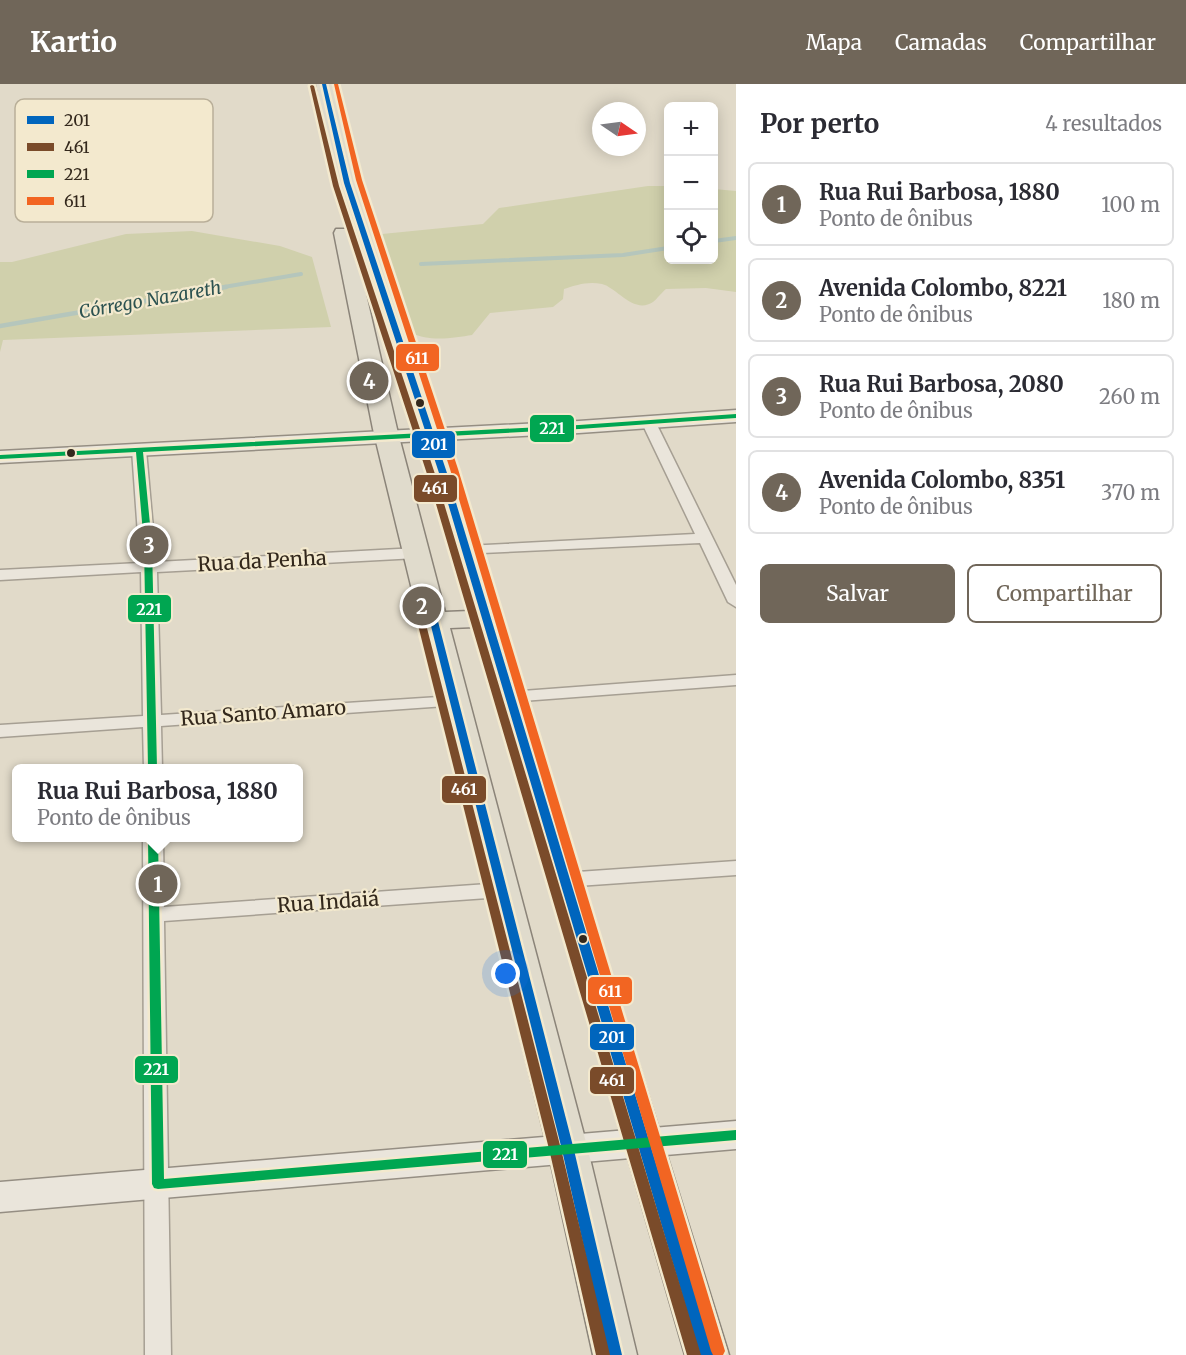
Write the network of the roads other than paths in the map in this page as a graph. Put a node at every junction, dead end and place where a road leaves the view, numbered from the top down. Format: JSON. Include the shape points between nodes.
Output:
{"nodes":[{"id":1,"x":311,"y":84,"type":"edge"},
{"id":2,"x":324,"y":84,"type":"edge"},
{"id":3,"x":736,"y":416,"type":"edge"},
{"id":4,"x":648,"y":422,"type":"junction"},
{"id":5,"x":431,"y":435,"type":"junction"},
{"id":6,"x":387,"y":437,"type":"junction"},
{"id":7,"x":139,"y":450,"type":"junction"},
{"id":8,"x":0,"y":457,"type":"edge"},
{"id":9,"x":706,"y":538,"type":"junction"},
{"id":10,"x":466,"y":550,"type":"junction"},
{"id":11,"x":417,"y":553,"type":"junction"},
{"id":12,"x":148,"y":567,"type":"junction"},
{"id":13,"x":0,"y":575,"type":"edge"},
{"id":14,"x":736,"y":602,"type":"edge"},
{"id":15,"x":486,"y":618,"type":"junction"},
{"id":16,"x":434,"y":621,"type":"junction"},
{"id":17,"x":736,"y":680,"type":"edge"},
{"id":18,"x":509,"y":697,"type":"junction"},
{"id":19,"x":454,"y":701,"type":"junction"},
{"id":20,"x":152,"y":720,"type":"junction"},
{"id":21,"x":0,"y":731,"type":"edge"},
{"id":22,"x":153,"y":764,"type":"edge"},
{"id":23,"x":153,"y":842,"type":"edge"},
{"id":24,"x":736,"y":868,"type":"edge"},
{"id":25,"x":563,"y":880,"type":"junction"},
{"id":26,"x":502,"y":890,"type":"junction"},
{"id":27,"x":154,"y":915,"type":"junction"},
{"id":28,"x":736,"y":1135,"type":"edge"},
{"id":29,"x":642,"y":1144,"type":"junction"},
{"id":30,"x":568,"y":1150,"type":"junction"},
{"id":31,"x":158,"y":1184,"type":"junction"},
{"id":32,"x":0,"y":1197,"type":"edge"},
{"id":33,"x":158,"y":1355,"type":"edge"},
{"id":34,"x":615,"y":1355,"type":"edge"},
{"id":35,"x":707,"y":1355,"type":"edge"}],
"edges":[{"from":1,"to":6,"type":"main road"},
{"from":2,"to":5,"type":"main road","via":[[330,120],[370,258]]},
{"from":3,"to":4,"type":"street"},
{"from":4,"to":5,"type":"street"},
{"from":4,"to":9,"type":"street"},
{"from":5,"to":6,"type":"street"},
{"from":5,"to":10,"type":"main road"},
{"from":6,"to":7,"type":"street"},
{"from":6,"to":11,"type":"main road"},
{"from":7,"to":8,"type":"street"},
{"from":7,"to":12,"type":"street"},
{"from":9,"to":10,"type":"street"},
{"from":9,"to":14,"type":"street"},
{"from":10,"to":15,"type":"main road"},
{"from":11,"to":12,"type":"street","name":"Rua da Penha"},
{"from":11,"to":16,"type":"main road"},
{"from":12,"to":13,"type":"street","name":"Rua da Penha"},
{"from":12,"to":20,"type":"street"},
{"from":15,"to":16,"type":"main road"},
{"from":15,"to":18,"type":"main road"},
{"from":16,"to":19,"type":"main road"},
{"from":17,"to":18,"type":"street"},
{"from":18,"to":25,"type":"main road"},
{"from":19,"to":20,"type":"street","name":"Rua Santo Amaro"},
{"from":19,"to":26,"type":"main road"},
{"from":20,"to":21,"type":"street","name":"Rua Santo Amaro"},
{"from":20,"to":22,"type":"street"},
{"from":23,"to":27,"type":"street"},
{"from":24,"to":25,"type":"street"},
{"from":25,"to":29,"type":"main road"},
{"from":26,"to":27,"type":"street","name":"Rua Indaiá"},
{"from":26,"to":30,"type":"main road"},
{"from":27,"to":31,"type":"street"},
{"from":28,"to":29,"type":"street"},
{"from":29,"to":30,"type":"street"},
{"from":29,"to":35,"type":"main road"},
{"from":30,"to":31,"type":"street"},
{"from":30,"to":34,"type":"main road"},
{"from":31,"to":32,"type":"street"},
{"from":31,"to":33,"type":"street"}]}
